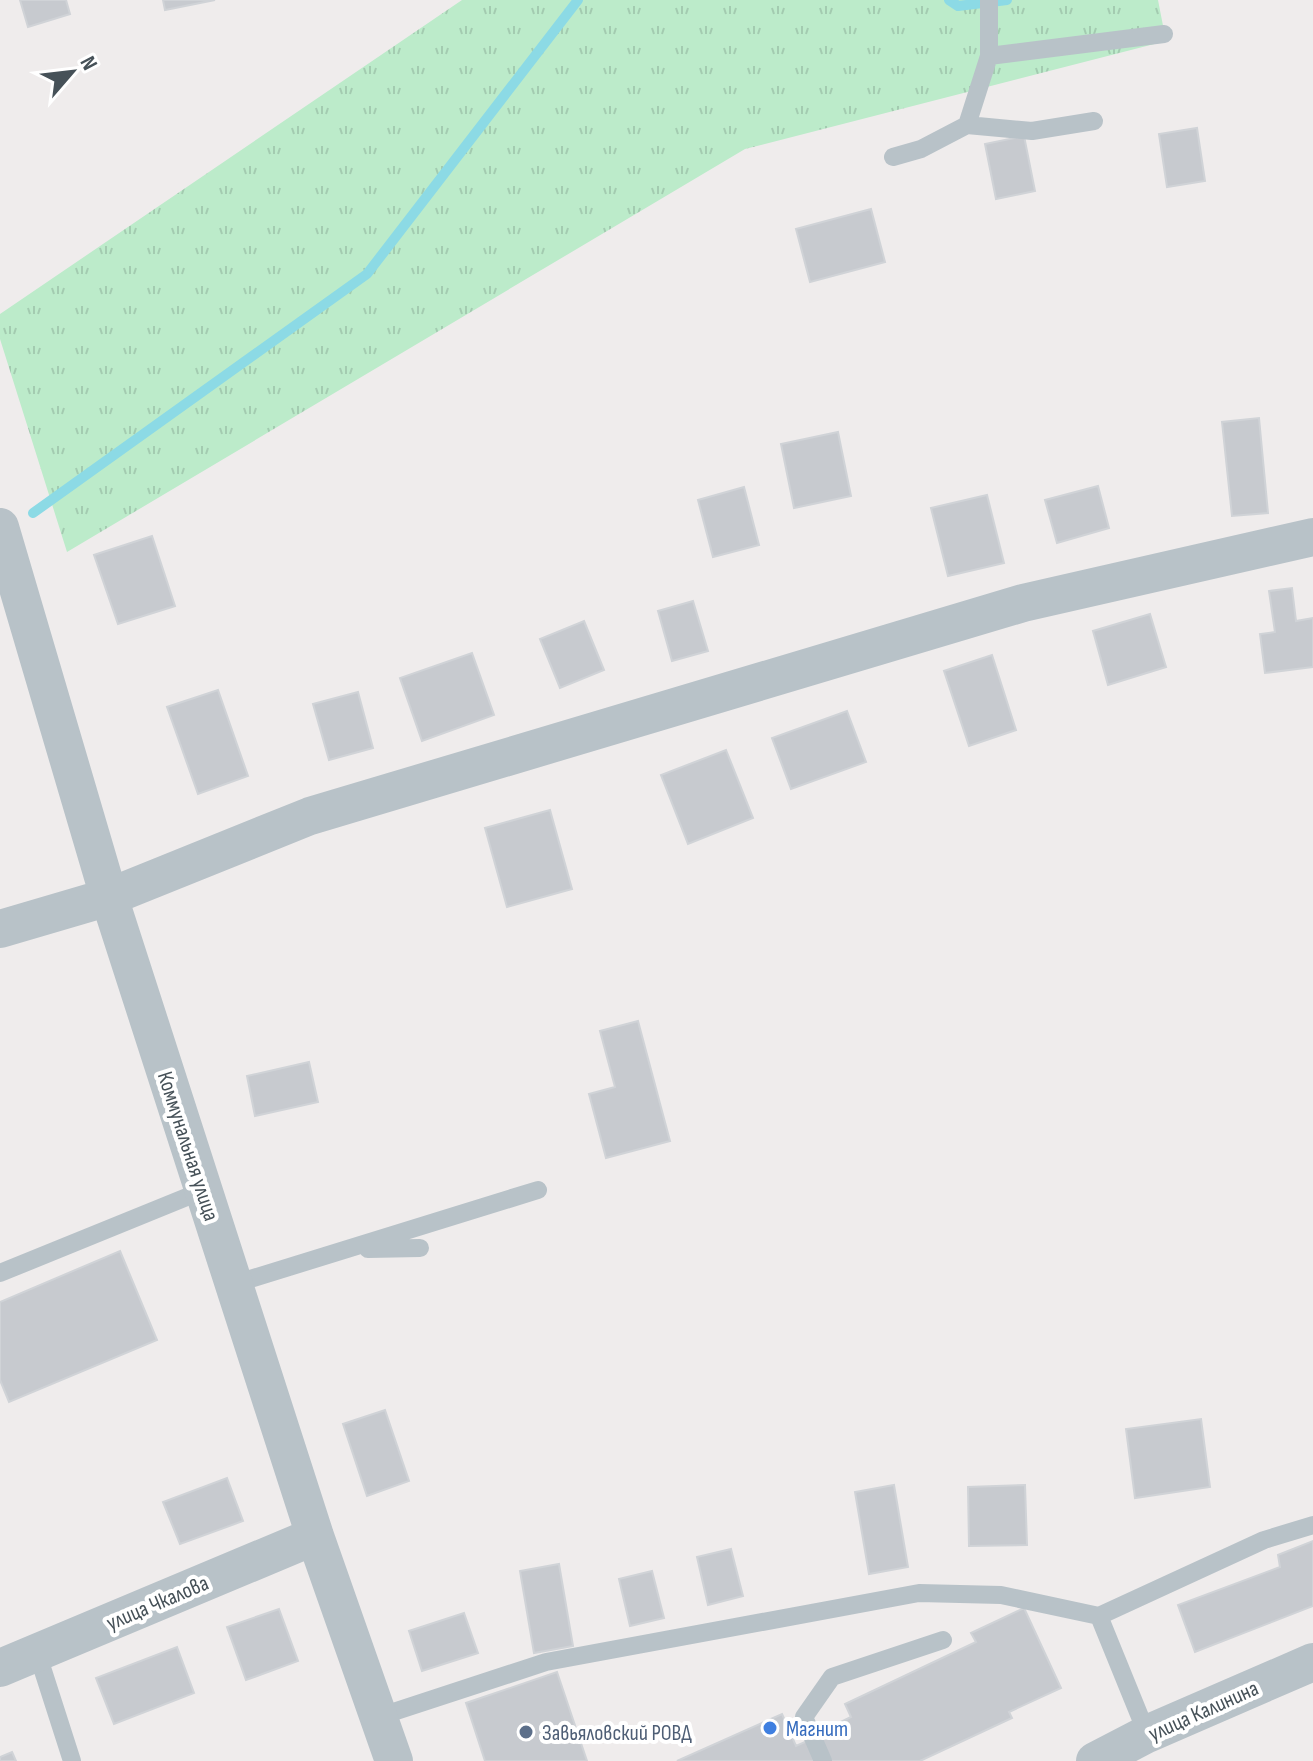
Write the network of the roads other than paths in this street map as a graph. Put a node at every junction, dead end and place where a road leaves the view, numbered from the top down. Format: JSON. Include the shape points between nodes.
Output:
{"nodes":[{"id":1,"x":989,"y":0,"type":"edge"},
{"id":2,"x":1164,"y":34,"type":"dead end"},
{"id":3,"x":989,"y":56,"type":"junction"},
{"id":4,"x":1094,"y":121,"type":"dead end"},
{"id":5,"x":967,"y":125,"type":"junction"},
{"id":6,"x":893,"y":157,"type":"dead end"},
{"id":7,"x":0,"y":527,"type":"edge"},
{"id":8,"x":1313,"y":537,"type":"edge"},
{"id":9,"x":109,"y":897,"type":"junction"},
{"id":10,"x":0,"y":929,"type":"edge"},
{"id":11,"x":204,"y":1190,"type":"junction"},
{"id":12,"x":538,"y":1190,"type":"dead end"},
{"id":13,"x":420,"y":1248,"type":"dead end"},
{"id":14,"x":345,"y":1250,"type":"junction"},
{"id":15,"x":0,"y":1273,"type":"edge"},
{"id":16,"x":234,"y":1284,"type":"junction"},
{"id":17,"x":1313,"y":1525,"type":"edge"},
{"id":18,"x":315,"y":1536,"type":"junction"},
{"id":19,"x":1099,"y":1616,"type":"junction"},
{"id":20,"x":943,"y":1640,"type":"dead end"},
{"id":21,"x":37,"y":1652,"type":"junction"},
{"id":22,"x":1313,"y":1662,"type":"edge"},
{"id":23,"x":0,"y":1668,"type":"edge"},
{"id":24,"x":378,"y":1717,"type":"junction"},
{"id":25,"x":1122,"y":1751,"type":"edge"},
{"id":26,"x":72,"y":1761,"type":"edge"},
{"id":27,"x":394,"y":1761,"type":"edge"},
{"id":28,"x":823,"y":1761,"type":"edge"}],
"edges":[{"from":1,"to":3,"type":"lane"},
{"from":2,"to":3,"type":"lane"},
{"from":3,"to":5,"type":"lane"},
{"from":4,"to":5,"type":"lane","via":[[1032,131]]},
{"from":5,"to":6,"type":"lane"},
{"from":7,"to":9,"type":"street","name":"Коммунальная улица"},
{"from":8,"to":9,"type":"street","via":[[1023,603],[310,816]]},
{"from":9,"to":10,"type":"street"},
{"from":9,"to":11,"type":"street","name":"Коммунальная улица"},
{"from":11,"to":15,"type":"lane"},
{"from":11,"to":16,"type":"street","name":"Коммунальная улица"},
{"from":12,"to":14,"type":"lane"},
{"from":13,"to":14,"type":"lane"},
{"from":14,"to":16,"type":"lane"},
{"from":16,"to":18,"type":"street","name":"Коммунальная улица"},
{"from":17,"to":19,"type":"lane","via":[[1264,1540]]},
{"from":18,"to":21,"type":"street","name":"улица Чкалова"},
{"from":18,"to":24,"type":"street","name":"Коммунальная улица"},
{"from":19,"to":24,"type":"lane","via":[[1001,1595],[919,1593],[546,1662]]},
{"from":19,"to":25,"type":"lane"},
{"from":20,"to":28,"type":"lane","via":[[832,1677],[804,1717]]},
{"from":21,"to":23,"type":"street","name":"улица Чкалова"},
{"from":21,"to":26,"type":"lane"},
{"from":22,"to":25,"type":"street","name":"улица Калинина"},
{"from":24,"to":27,"type":"street","name":"Коммунальная улица"}]}
